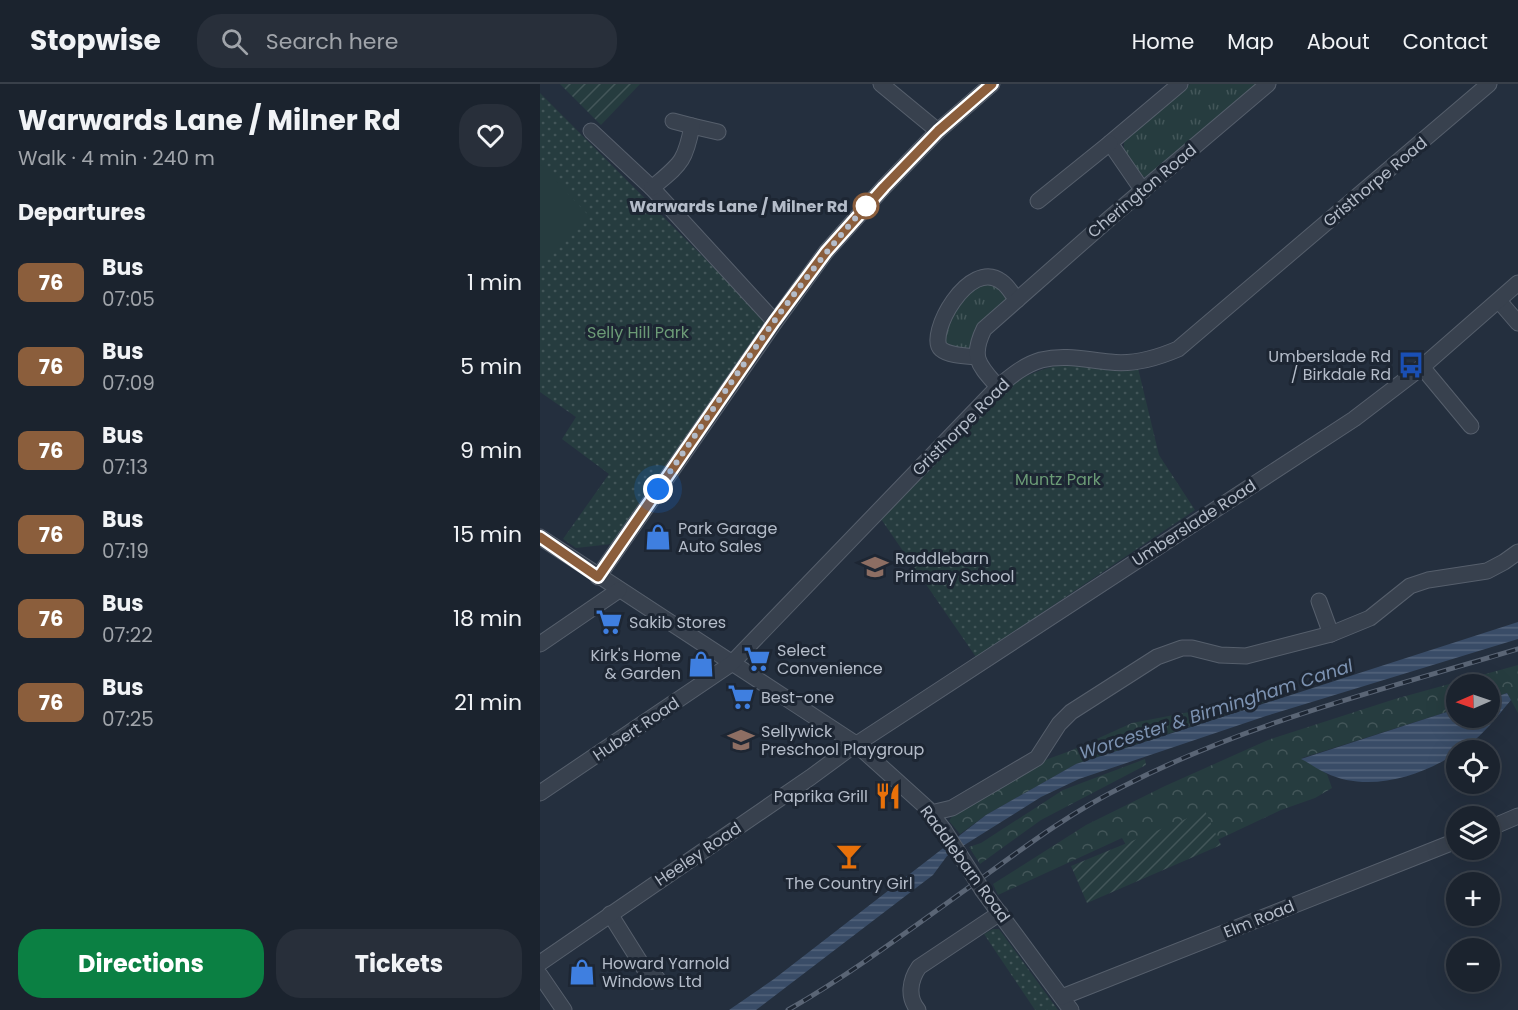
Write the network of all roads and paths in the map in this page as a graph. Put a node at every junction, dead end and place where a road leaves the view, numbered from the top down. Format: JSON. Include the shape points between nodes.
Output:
{"nodes":[{"id":1,"x":881,"y":84,"type":"edge"},
{"id":2,"x":992,"y":84,"type":"edge"},
{"id":3,"x":1180,"y":84,"type":"edge"},
{"id":4,"x":1268,"y":84,"type":"edge"},
{"id":5,"x":1489,"y":84,"type":"edge"},
{"id":6,"x":673,"y":121,"type":"dead end"},
{"id":7,"x":692,"y":126,"type":"junction"},
{"id":8,"x":591,"y":131,"type":"dead end"},
{"id":9,"x":938,"y":131,"type":"junction"},
{"id":10,"x":718,"y":132,"type":"dead end"},
{"id":11,"x":1110,"y":143,"type":"junction"},
{"id":12,"x":652,"y":188,"type":"junction"},
{"id":13,"x":1143,"y":191,"type":"junction"},
{"id":14,"x":1038,"y":201,"type":"dead end"},
{"id":15,"x":1518,"y":283,"type":"edge"},
{"id":16,"x":1017,"y":300,"type":"junction"},
{"id":17,"x":1499,"y":301,"type":"junction"},
{"id":18,"x":774,"y":322,"type":"junction"},
{"id":19,"x":1518,"y":323,"type":"edge"},
{"id":20,"x":977,"y":357,"type":"junction"},
{"id":21,"x":1422,"y":367,"type":"junction"},
{"id":22,"x":998,"y":387,"type":"junction"},
{"id":23,"x":1470,"y":426,"type":"dead end"},
{"id":24,"x":540,"y":537,"type":"edge"},
{"id":25,"x":1518,"y":552,"type":"edge"},
{"id":26,"x":598,"y":577,"type":"junction"},
{"id":27,"x":619,"y":590,"type":"junction"},
{"id":28,"x":1317,"y":599,"type":"dead end"},
{"id":29,"x":1331,"y":634,"type":"junction"},
{"id":30,"x":540,"y":644,"type":"edge"},
{"id":31,"x":731,"y":664,"type":"junction"},
{"id":32,"x":856,"y":744,"type":"junction"},
{"id":33,"x":540,"y":794,"type":"edge"},
{"id":34,"x":931,"y":813,"type":"junction"},
{"id":35,"x":1518,"y":816,"type":"edge"},
{"id":36,"x":1500,"y":824,"type":"edge"},
{"id":37,"x":1446,"y":845,"type":"edge"},
{"id":38,"x":1000,"y":913,"type":"junction"},
{"id":39,"x":610,"y":914,"type":"junction"},
{"id":40,"x":540,"y":963,"type":"edge"},
{"id":41,"x":540,"y":975,"type":"edge"},
{"id":42,"x":657,"y":978,"type":"dead end"},
{"id":43,"x":1062,"y":997,"type":"junction"},
{"id":44,"x":564,"y":1010,"type":"edge"},
{"id":45,"x":918,"y":1010,"type":"edge"},
{"id":46,"x":1071,"y":1010,"type":"edge"}],
"edges":[{"from":1,"to":9,"type":"street"},
{"from":2,"to":9,"type":"street"},
{"from":3,"to":11,"type":"street"},
{"from":4,"to":13,"type":"street","name":"Cherington Road"},
{"from":5,"to":22,"type":"street","name":"Gristhorpe Road","via":[[1178,349],[1123,363],[1076,357],[1041,360],[1021,369]]},
{"from":6,"to":7,"type":"street"},
{"from":7,"to":10,"type":"street"},
{"from":7,"to":12,"type":"street","via":[[687,151],[679,164]]},
{"from":8,"to":12,"type":"street"},
{"from":9,"to":18,"type":"street","via":[[834,244]]},
{"from":11,"to":13,"type":"street"},
{"from":11,"to":14,"type":"street"},
{"from":12,"to":18,"type":"street"},
{"from":13,"to":16,"type":"street","name":"Cherington Road"},
{"from":15,"to":17,"type":"street","name":"Umberslade Road"},
{"from":16,"to":20,"type":"street","name":"Cherington Road","via":[[984,329],[977,344]]},
{"from":16,"to":20,"type":"street","via":[[1003,282],[983,277],[965,287],[950,303],[938,333],[938,345],[947,352]]},
{"from":17,"to":19,"type":"street"},
{"from":17,"to":21,"type":"street","name":"Umberslade Road"},
{"from":18,"to":26,"type":"street"},
{"from":20,"to":22,"type":"street"},
{"from":21,"to":23,"type":"street"},
{"from":21,"to":32,"type":"street","name":"Umberslade Road","via":[[1332,434]]},
{"from":22,"to":31,"type":"street","name":"Gristhorpe Road"},
{"from":24,"to":26,"type":"street","name":"Raddlebarn Road"},
{"from":25,"to":29,"type":"street","via":[[1487,571],[1410,586],[1370,618]]},
{"from":26,"to":27,"type":"street","name":"Raddlebarn Road"},
{"from":27,"to":30,"type":"street"},
{"from":27,"to":31,"type":"street","name":"Raddlebarn Road"},
{"from":28,"to":29,"type":"street"},
{"from":29,"to":34,"type":"street","via":[[1246,656],[1182,648],[1157,657],[1071,712],[1037,758],[952,808]]},
{"from":31,"to":32,"type":"street","name":"Raddlebarn Road"},
{"from":31,"to":33,"type":"street","name":"Hubert Road"},
{"from":32,"to":34,"type":"street","name":"Raddlebarn Road"},
{"from":32,"to":39,"type":"street","name":"Heeley Road"},
{"from":34,"to":38,"type":"street","name":"Raddlebarn Road","bridge":true},
{"from":35,"to":36,"type":"street"},
{"from":37,"to":43,"type":"street","name":"Elm Road"},
{"from":38,"to":43,"type":"street","name":"Raddlebarn Road"},
{"from":38,"to":45,"type":"street","via":[[919,967],[912,980],[911,996]]},
{"from":39,"to":40,"type":"street","name":"Heeley Road"},
{"from":39,"to":42,"type":"street","via":[[652,981]]},
{"from":41,"to":44,"type":"street"},
{"from":43,"to":46,"type":"street","name":"Raddlebarn Road"}]}
